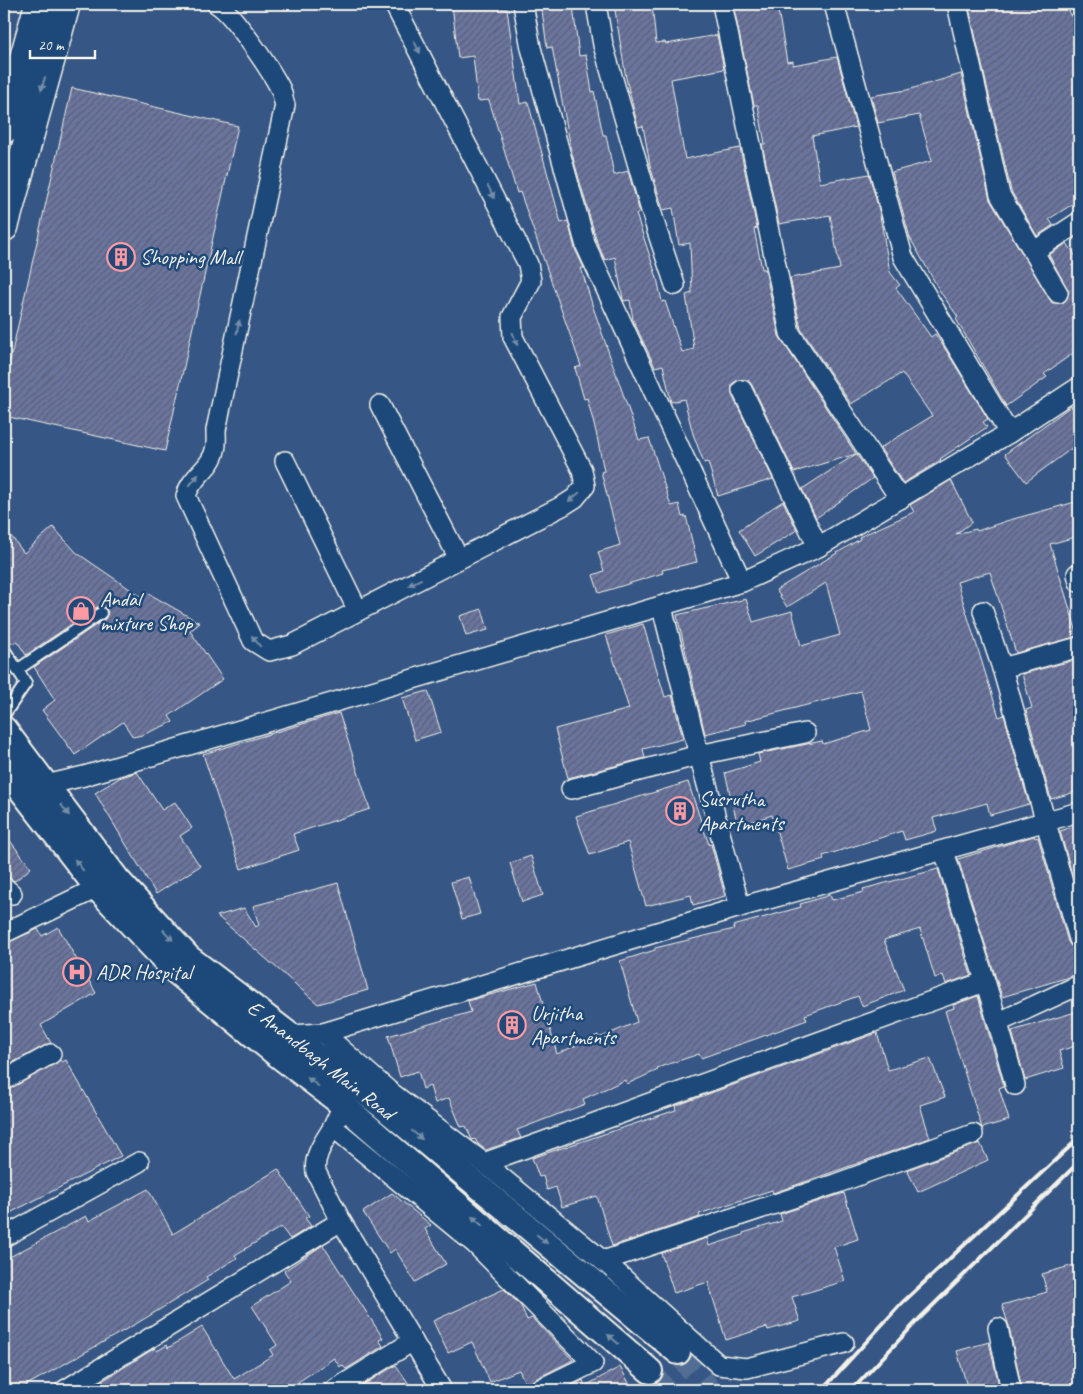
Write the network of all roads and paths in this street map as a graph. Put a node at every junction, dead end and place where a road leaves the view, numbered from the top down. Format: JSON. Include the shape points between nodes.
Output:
{"nodes":[{"id":1,"x":38,"y":4,"type":"edge"},
{"id":2,"x":66,"y":4,"type":"edge"},
{"id":3,"x":217,"y":4,"type":"edge"},
{"id":4,"x":394,"y":4,"type":"edge"},
{"id":5,"x":523,"y":4,"type":"edge"},
{"id":6,"x":596,"y":4,"type":"edge"},
{"id":7,"x":722,"y":4,"type":"edge"},
{"id":8,"x":834,"y":4,"type":"edge"},
{"id":9,"x":957,"y":4,"type":"edge"},
{"id":10,"x":1078,"y":4,"type":"edge"},
{"id":11,"x":1079,"y":9,"type":"edge"},
{"id":12,"x":4,"y":129,"type":"edge"},
{"id":13,"x":1079,"y":222,"type":"edge"},
{"id":14,"x":4,"y":227,"type":"edge"},
{"id":15,"x":1033,"y":252,"type":"junction"},
{"id":16,"x":675,"y":285,"type":"dead end"},
{"id":17,"x":1058,"y":293,"type":"dead end"},
{"id":18,"x":1079,"y":387,"type":"edge"},
{"id":19,"x":742,"y":390,"type":"dead end"},
{"id":20,"x":380,"y":405,"type":"dead end"},
{"id":21,"x":1009,"y":433,"type":"junction"},
{"id":22,"x":285,"y":461,"type":"dead end"},
{"id":23,"x":900,"y":499,"type":"junction"},
{"id":24,"x":818,"y":547,"type":"junction"},
{"id":25,"x":459,"y":559,"type":"junction"},
{"id":26,"x":742,"y":582,"type":"junction"},
{"id":27,"x":662,"y":607,"type":"junction"},
{"id":28,"x":358,"y":611,"type":"junction"},
{"id":29,"x":983,"y":611,"type":"dead end"},
{"id":30,"x":101,"y":613,"type":"dead end"},
{"id":31,"x":1079,"y":647,"type":"edge"},
{"id":32,"x":4,"y":649,"type":"edge"},
{"id":33,"x":1002,"y":668,"type":"junction"},
{"id":34,"x":17,"y":670,"type":"junction"},
{"id":35,"x":4,"y":715,"type":"edge"},
{"id":36,"x":4,"y":729,"type":"edge"},
{"id":37,"x":805,"y":733,"type":"dead end"},
{"id":38,"x":699,"y":755,"type":"junction"},
{"id":39,"x":8,"y":778,"type":"edge"},
{"id":40,"x":46,"y":785,"type":"junction"},
{"id":41,"x":571,"y":789,"type":"dead end"},
{"id":42,"x":1079,"y":812,"type":"edge"},
{"id":43,"x":1046,"y":822,"type":"junction"},
{"id":44,"x":944,"y":851,"type":"junction"},
{"id":45,"x":97,"y":888,"type":"junction"},
{"id":46,"x":740,"y":906,"type":"junction"},
{"id":47,"x":4,"y":933,"type":"edge"},
{"id":48,"x":1079,"y":939,"type":"edge"},
{"id":49,"x":984,"y":982,"type":"junction"},
{"id":50,"x":1079,"y":985,"type":"edge"},
{"id":51,"x":999,"y":1022,"type":"junction"},
{"id":52,"x":323,"y":1033,"type":"junction"},
{"id":53,"x":291,"y":1036,"type":"junction"},
{"id":54,"x":51,"y":1054,"type":"dead end"},
{"id":55,"x":4,"y":1080,"type":"edge"},
{"id":56,"x":1016,"y":1085,"type":"dead end"},
{"id":57,"x":343,"y":1105,"type":"junction"},
{"id":58,"x":333,"y":1127,"type":"junction"},
{"id":59,"x":973,"y":1134,"type":"dead end"},
{"id":60,"x":139,"y":1162,"type":"dead end"},
{"id":61,"x":484,"y":1163,"type":"junction"},
{"id":62,"x":341,"y":1221,"type":"junction"},
{"id":63,"x":4,"y":1238,"type":"edge"},
{"id":64,"x":603,"y":1261,"type":"junction"},
{"id":65,"x":998,"y":1328,"type":"dead end"},
{"id":66,"x":413,"y":1341,"type":"junction"},
{"id":67,"x":844,"y":1343,"type":"dead end"},
{"id":68,"x":678,"y":1352,"type":"tunnel mouth"},
{"id":69,"x":650,"y":1371,"type":"tunnel mouth"},
{"id":70,"x":65,"y":1390,"type":"edge"},
{"id":71,"x":334,"y":1390,"type":"edge"},
{"id":72,"x":442,"y":1390,"type":"edge"},
{"id":73,"x":538,"y":1390,"type":"edge"},
{"id":74,"x":1011,"y":1390,"type":"edge"}],
"edges":[{"from":1,"to":12,"type":"main road"},
{"from":2,"to":14,"type":"main road","one_way":true},
{"from":28,"to":3,"type":"street","one_way":true,"via":[[283,649],[269,651],[261,648],[254,641],[186,496],[189,485],[216,452],[216,430],[285,106],[281,90],[244,34]]},
{"from":4,"to":25,"type":"street","one_way":true,"via":[[528,264],[531,281],[512,317],[513,337],[585,476],[585,486],[575,498]]},
{"from":5,"to":26,"type":"street","via":[[531,48],[586,246]]},
{"from":6,"to":16,"type":"street","via":[[604,45]]},
{"from":7,"to":23,"type":"street","via":[[790,333]]},
{"from":8,"to":21,"type":"street","via":[[903,257]]},
{"from":9,"to":15,"type":"street","via":[[1000,195]]},
{"from":10,"to":11,"type":"street"},
{"from":13,"to":15,"type":"street"},
{"from":15,"to":17,"type":"street"},
{"from":18,"to":21,"type":"street"},
{"from":19,"to":24,"type":"street"},
{"from":20,"to":25,"type":"street"},
{"from":21,"to":23,"type":"street"},
{"from":22,"to":28,"type":"street"},
{"from":23,"to":24,"type":"street"},
{"from":24,"to":26,"type":"street"},
{"from":25,"to":28,"type":"street","one_way":true},
{"from":26,"to":27,"type":"street"},
{"from":27,"to":38,"type":"street"},
{"from":27,"to":40,"type":"street"},
{"from":29,"to":33,"type":"street"},
{"from":30,"to":34,"type":"lane"},
{"from":31,"to":33,"type":"street"},
{"from":32,"to":34,"type":"lane"},
{"from":33,"to":43,"type":"street"},
{"from":34,"to":35,"type":"lane","via":[[26,683]]},
{"from":36,"to":40,"type":"street","name":"E Anandbagh Main Road"},
{"from":37,"to":38,"type":"street"},
{"from":38,"to":41,"type":"street"},
{"from":38,"to":46,"type":"street"},
{"from":39,"to":40,"type":"street"},
{"from":45,"to":39,"type":"street","name":"E Anandbagh Main Road","one_way":true},
{"from":40,"to":53,"type":"street","name":"E Anandbagh Main Road","one_way":true,"via":[[117,879],[188,957]]},
{"from":42,"to":43,"type":"street"},
{"from":43,"to":44,"type":"street"},
{"from":43,"to":48,"type":"street"},
{"from":44,"to":46,"type":"street"},
{"from":44,"to":49,"type":"street"},
{"from":45,"to":47,"type":"street"},
{"from":57,"to":45,"type":"street","name":"E Anandbagh Main Road","one_way":true,"via":[[175,971]]},
{"from":46,"to":52,"type":"street"},
{"from":49,"to":51,"type":"street"},
{"from":49,"to":61,"type":"street"},
{"from":50,"to":51,"type":"street"},
{"from":51,"to":56,"type":"street"},
{"from":52,"to":53,"type":"street"},
{"from":52,"to":61,"type":"street","via":[[388,1090]]},
{"from":53,"to":68,"type":"street","name":"E Anandbagh Main Road","one_way":true,"via":[[381,1105]]},
{"from":54,"to":55,"type":"street"},
{"from":57,"to":58,"type":"street"},
{"from":69,"to":57,"type":"street","name":"E Anandbagh Main Road","one_way":true},
{"from":58,"to":62,"type":"street","via":[[314,1163]]},
{"from":58,"to":73,"type":"street","via":[[475,1244],[593,1362]]},
{"from":59,"to":64,"type":"street"},
{"from":60,"to":63,"type":"street"},
{"from":61,"to":64,"type":"street"},
{"from":62,"to":66,"type":"street"},
{"from":62,"to":70,"type":"street"},
{"from":64,"to":67,"type":"street","via":[[719,1365],[747,1368]]},
{"from":65,"to":74,"type":"street"},
{"from":66,"to":71,"type":"street"},
{"from":66,"to":72,"type":"street"}]}
